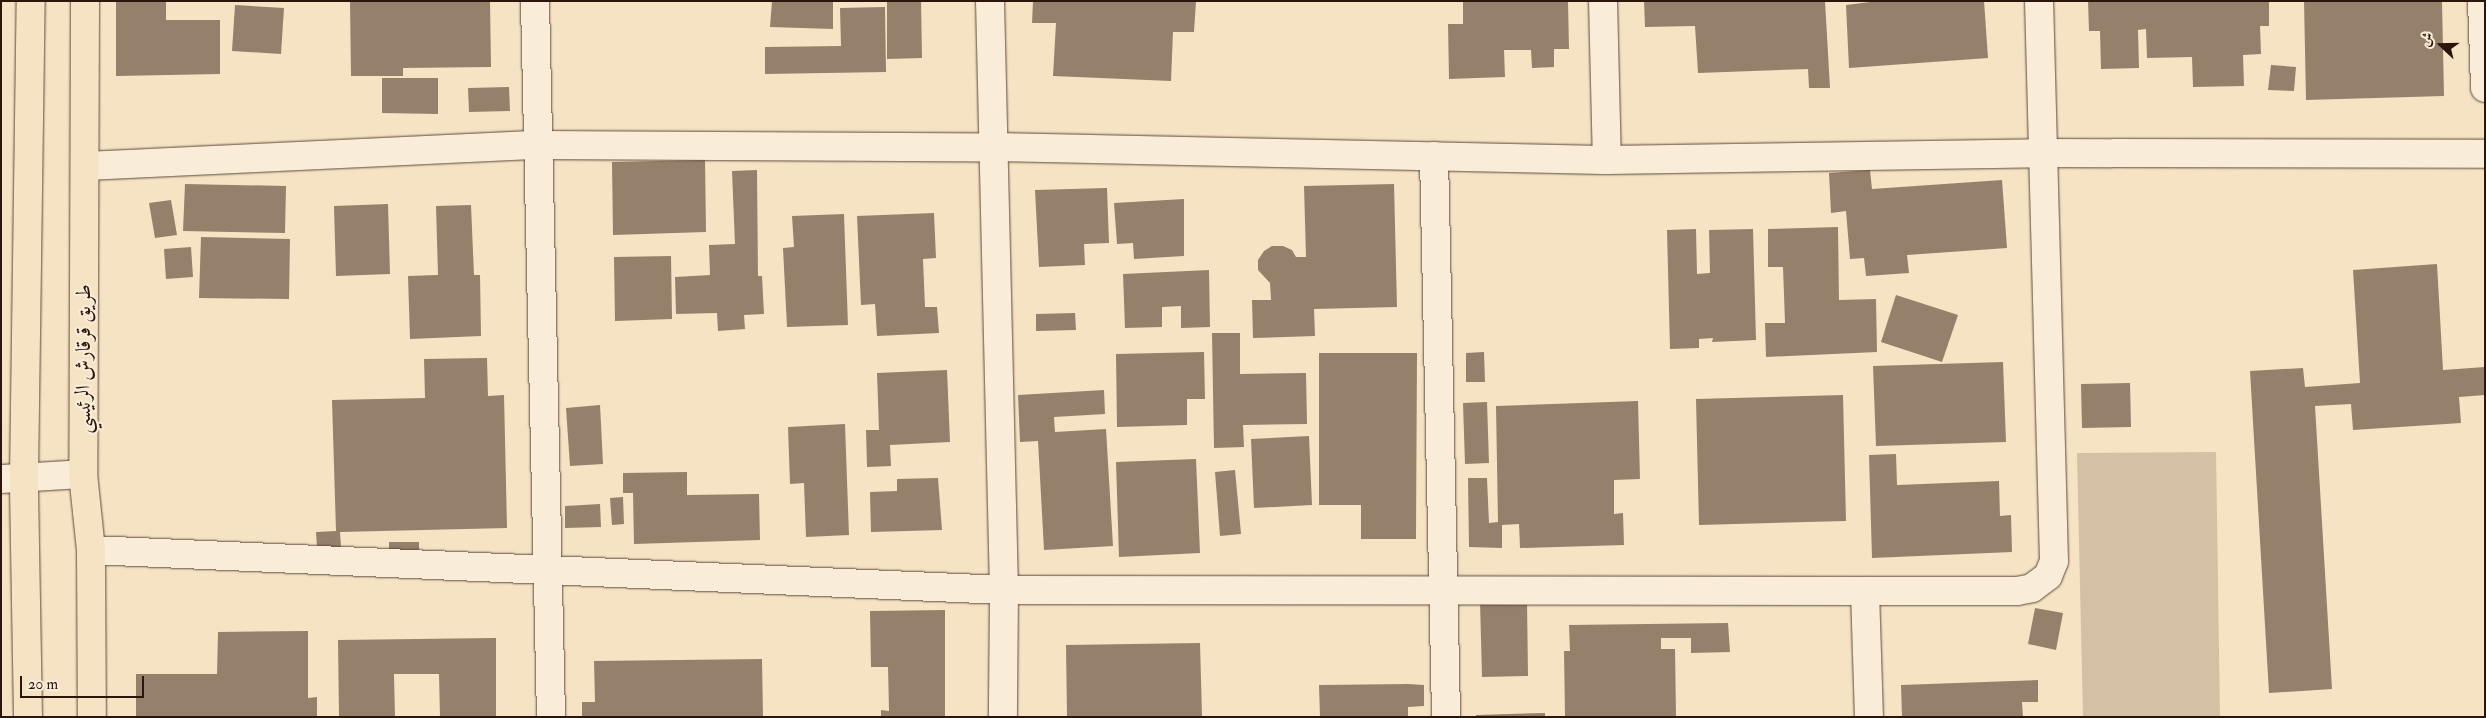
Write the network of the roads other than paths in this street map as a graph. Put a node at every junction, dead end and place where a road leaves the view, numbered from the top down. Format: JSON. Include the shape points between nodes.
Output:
{"nodes":[{"id":1,"x":31,"y":1,"type":"edge"},
{"id":2,"x":85,"y":1,"type":"edge"},
{"id":3,"x":535,"y":1,"type":"edge"},
{"id":4,"x":990,"y":1,"type":"edge"},
{"id":5,"x":1603,"y":1,"type":"edge"},
{"id":6,"x":2039,"y":1,"type":"edge"},
{"id":7,"x":2482,"y":1,"type":"edge"},
{"id":8,"x":2485,"y":88,"type":"edge"},
{"id":9,"x":538,"y":145,"type":"junction"},
{"id":10,"x":995,"y":147,"type":"junction"},
{"id":11,"x":2041,"y":153,"type":"junction"},
{"id":12,"x":2485,"y":154,"type":"edge"},
{"id":13,"x":1434,"y":156,"type":"junction"},
{"id":14,"x":1607,"y":160,"type":"junction"},
{"id":15,"x":86,"y":166,"type":"junction"},
{"id":16,"x":83,"y":474,"type":"junction"},
{"id":17,"x":13,"y":479,"type":"edge"},
{"id":18,"x":91,"y":550,"type":"junction"},
{"id":19,"x":548,"y":570,"type":"junction"},
{"id":20,"x":1004,"y":590,"type":"junction"},
{"id":21,"x":1865,"y":591,"type":"junction"},
{"id":22,"x":1444,"y":592,"type":"junction"},
{"id":23,"x":28,"y":717,"type":"edge"},
{"id":24,"x":92,"y":717,"type":"edge"},
{"id":25,"x":550,"y":717,"type":"edge"},
{"id":26,"x":1003,"y":717,"type":"edge"},
{"id":27,"x":1446,"y":717,"type":"edge"},
{"id":28,"x":1870,"y":717,"type":"edge"}],
"edges":[{"from":1,"to":17,"type":"main road"},
{"from":2,"to":15,"type":"main road","name":"طريق قرقارش الرئيسي"},
{"from":3,"to":9,"type":"street"},
{"from":4,"to":10,"type":"street"},
{"from":5,"to":14,"type":"street"},
{"from":6,"to":11,"type":"street"},
{"from":7,"to":8,"type":"street"},
{"from":9,"to":10,"type":"street"},
{"from":9,"to":15,"type":"street"},
{"from":9,"to":19,"type":"street"},
{"from":10,"to":13,"type":"street"},
{"from":10,"to":20,"type":"street"},
{"from":11,"to":12,"type":"street"},
{"from":11,"to":14,"type":"street"},
{"from":11,"to":21,"type":"street","via":[[2054,561],[2048,576],[2032,588],[2017,591]]},
{"from":13,"to":14,"type":"street"},
{"from":13,"to":22,"type":"street"},
{"from":15,"to":16,"type":"main road","name":"طريق قرقارش الرئيسي"},
{"from":16,"to":17,"type":"street"},
{"from":16,"to":18,"type":"main road","name":"طريق قرقارش الرئيسي"},
{"from":17,"to":23,"type":"main road"},
{"from":18,"to":19,"type":"street"},
{"from":18,"to":24,"type":"main road","name":"طريق قرقارش الرئيسي"},
{"from":19,"to":20,"type":"street"},
{"from":19,"to":25,"type":"street"},
{"from":20,"to":22,"type":"street"},
{"from":20,"to":26,"type":"street"},
{"from":21,"to":22,"type":"street"},
{"from":21,"to":28,"type":"street"},
{"from":22,"to":27,"type":"street"}]}
